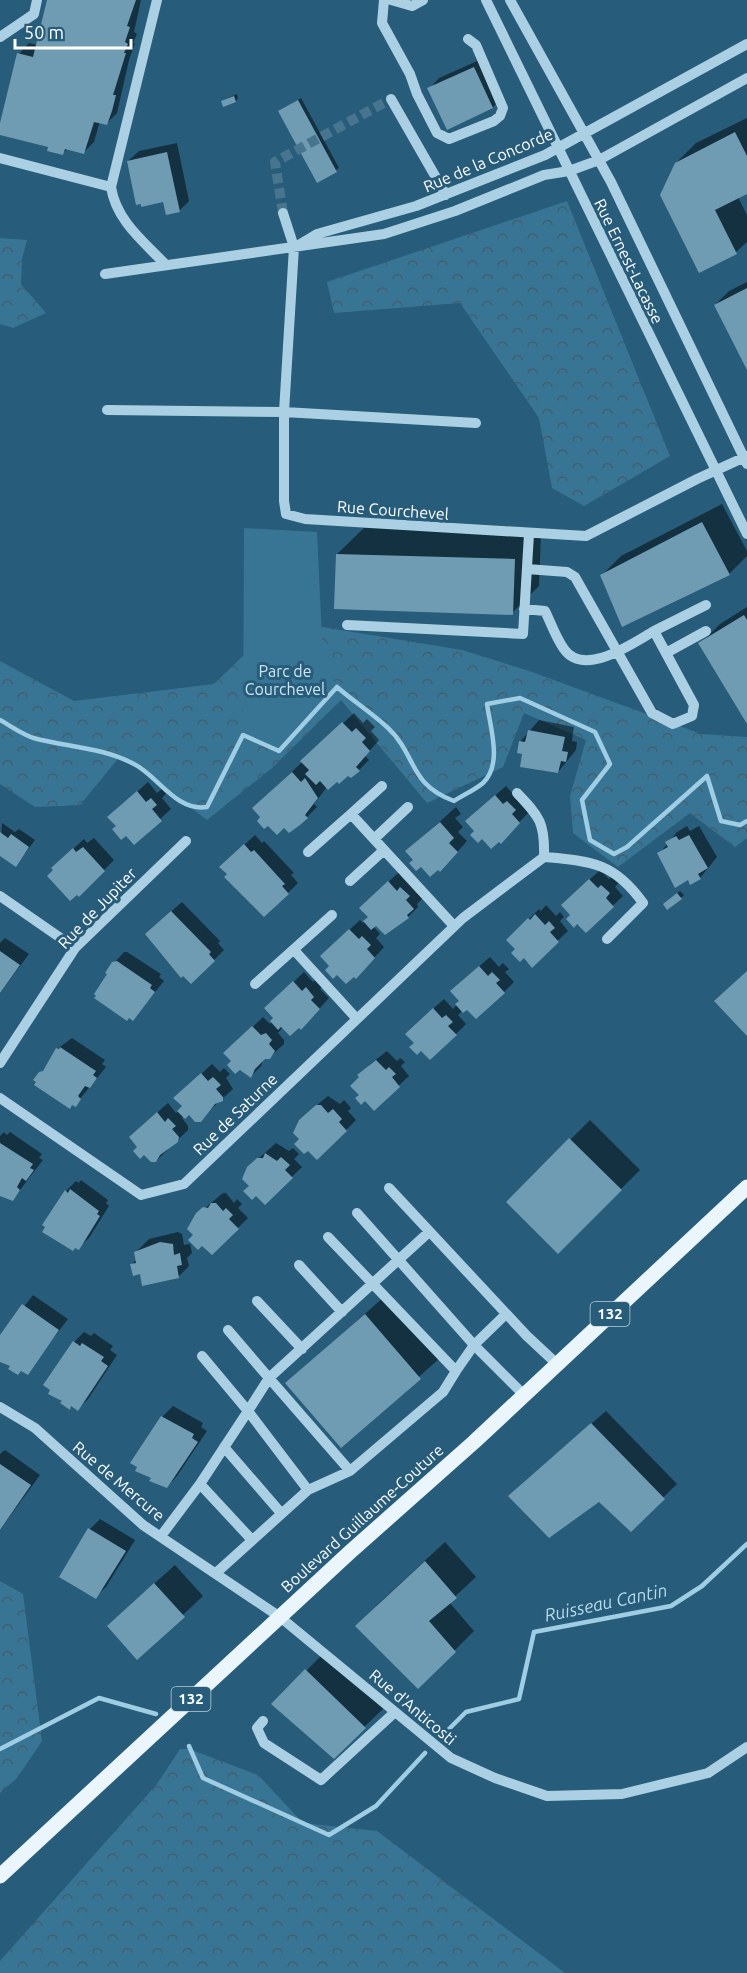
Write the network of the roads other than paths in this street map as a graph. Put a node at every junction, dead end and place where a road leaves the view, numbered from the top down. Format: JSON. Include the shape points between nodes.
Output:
{"nodes":[{"id":1,"x":37,"y":0,"type":"edge"},
{"id":2,"x":157,"y":0,"type":"edge"},
{"id":3,"x":384,"y":0,"type":"edge"},
{"id":4,"x":391,"y":0,"type":"edge"},
{"id":5,"x":423,"y":0,"type":"edge"},
{"id":6,"x":486,"y":0,"type":"edge"},
{"id":7,"x":510,"y":0,"type":"edge"},
{"id":8,"x":0,"y":37,"type":"edge"},
{"id":9,"x":468,"y":39,"type":"dead end"},
{"id":10,"x":747,"y":44,"type":"edge"},
{"id":11,"x":747,"y":78,"type":"edge"},
{"id":12,"x":391,"y":99,"type":"dead end"},
{"id":13,"x":585,"y":134,"type":"junction"},
{"id":14,"x":558,"y":148,"type":"junction"},
{"id":15,"x":0,"y":158,"type":"edge"},
{"id":16,"x":599,"y":160,"type":"junction"},
{"id":17,"x":569,"y":171,"type":"junction"},
{"id":18,"x":111,"y":188,"type":"junction"},
{"id":19,"x":446,"y":195,"type":"junction"},
{"id":20,"x":284,"y":213,"type":"tunnel mouth"},
{"id":21,"x":294,"y":247,"type":"junction"},
{"id":22,"x":165,"y":264,"type":"junction"},
{"id":23,"x":105,"y":274,"type":"dead end"},
{"id":24,"x":107,"y":410,"type":"dead end"},
{"id":25,"x":284,"y":412,"type":"junction"},
{"id":26,"x":476,"y":423,"type":"dead end"},
{"id":27,"x":746,"y":459,"type":"edge"},
{"id":28,"x":714,"y":471,"type":"junction"},
{"id":29,"x":529,"y":534,"type":"junction"},
{"id":30,"x":747,"y":534,"type":"edge"},
{"id":31,"x":526,"y":568,"type":"junction"},
{"id":32,"x":706,"y":605,"type":"dead end"},
{"id":33,"x":524,"y":609,"type":"junction"},
{"id":34,"x":347,"y":625,"type":"dead end"},
{"id":35,"x":706,"y":631,"type":"dead end"},
{"id":36,"x":654,"y":632,"type":"junction"},
{"id":37,"x":617,"y":652,"type":"junction"},
{"id":38,"x":666,"y":653,"type":"junction"},
{"id":39,"x":382,"y":786,"type":"dead end"},
{"id":40,"x":517,"y":794,"type":"dead end"},
{"id":41,"x":408,"y":807,"type":"dead end"},
{"id":42,"x":351,"y":814,"type":"junction"},
{"id":43,"x":374,"y":839,"type":"junction"},
{"id":44,"x":186,"y":841,"type":"dead end"},
{"id":45,"x":384,"y":850,"type":"junction"},
{"id":46,"x":308,"y":852,"type":"dead end"},
{"id":47,"x":544,"y":857,"type":"junction"},
{"id":48,"x":350,"y":881,"type":"dead end"},
{"id":49,"x":0,"y":896,"type":"edge"},
{"id":50,"x":332,"y":915,"type":"dead end"},
{"id":51,"x":454,"y":926,"type":"junction"},
{"id":52,"x":608,"y":939,"type":"dead end"},
{"id":53,"x":75,"y":948,"type":"junction"},
{"id":54,"x":294,"y":950,"type":"junction"},
{"id":55,"x":255,"y":984,"type":"dead end"},
{"id":56,"x":357,"y":1019,"type":"junction"},
{"id":57,"x":0,"y":1063,"type":"edge"},
{"id":58,"x":0,"y":1098,"type":"edge"},
{"id":59,"x":747,"y":1186,"type":"edge"},
{"id":60,"x":389,"y":1188,"type":"dead end"},
{"id":61,"x":357,"y":1213,"type":"dead end"},
{"id":62,"x":429,"y":1232,"type":"junction"},
{"id":63,"x":328,"y":1238,"type":"dead end"},
{"id":64,"x":399,"y":1260,"type":"junction"},
{"id":65,"x":299,"y":1265,"type":"dead end"},
{"id":66,"x":372,"y":1283,"type":"junction"},
{"id":67,"x":257,"y":1301,"type":"dead end"},
{"id":68,"x":342,"y":1312,"type":"junction"},
{"id":69,"x":506,"y":1314,"type":"junction"},
{"id":70,"x":228,"y":1330,"type":"dead end"},
{"id":71,"x":474,"y":1346,"type":"junction"},
{"id":72,"x":302,"y":1349,"type":"junction"},
{"id":73,"x":202,"y":1356,"type":"dead end"},
{"id":74,"x":556,"y":1364,"type":"junction"},
{"id":75,"x":456,"y":1371,"type":"junction"},
{"id":76,"x":269,"y":1378,"type":"junction"},
{"id":77,"x":524,"y":1395,"type":"junction"},
{"id":78,"x":0,"y":1407,"type":"edge"},
{"id":79,"x":248,"y":1411,"type":"junction"},
{"id":80,"x":224,"y":1447,"type":"junction"},
{"id":81,"x":350,"y":1471,"type":"junction"},
{"id":82,"x":200,"y":1484,"type":"junction"},
{"id":83,"x":308,"y":1490,"type":"junction"},
{"id":84,"x":281,"y":1513,"type":"junction"},
{"id":85,"x":161,"y":1536,"type":"junction"},
{"id":86,"x":252,"y":1540,"type":"junction"},
{"id":87,"x":216,"y":1573,"type":"junction"},
{"id":88,"x":280,"y":1617,"type":"junction"},
{"id":89,"x":395,"y":1712,"type":"junction"},
{"id":90,"x":263,"y":1721,"type":"dead end"},
{"id":91,"x":747,"y":1747,"type":"edge"},
{"id":92,"x":0,"y":1876,"type":"edge"}],
"edges":[{"from":1,"to":8,"type":"street","via":[[34,14]]},
{"from":2,"to":18,"type":"street"},
{"from":3,"to":9,"type":"street","via":[[382,23],[417,94],[442,137],[449,139],[494,121],[502,108],[476,45]]},
{"from":4,"to":5,"type":"street","via":[[412,6]]},
{"from":6,"to":14,"type":"street","name":"Rue Ernest-Lacasse"},
{"from":7,"to":13,"type":"street","name":"Rue Ernest-Lacasse"},
{"from":10,"to":13,"type":"street","name":"Rue de la Concorde"},
{"from":11,"to":16,"type":"street","name":"Rue de la Concorde"},
{"from":12,"to":19,"type":"street"},
{"from":13,"to":14,"type":"street","name":"Rue de la Concorde"},
{"from":13,"to":16,"type":"street","name":"Rue Ernest-Lacasse"},
{"from":14,"to":17,"type":"street","name":"Rue Ernest-Lacasse"},
{"from":14,"to":19,"type":"street","name":"Rue de la Concorde"},
{"from":15,"to":18,"type":"street"},
{"from":16,"to":17,"type":"street","name":"Rue de la Concorde"},
{"from":16,"to":27,"type":"street","name":"Rue Ernest-Lacasse"},
{"from":17,"to":21,"type":"street","name":"Rue de la Concorde","via":[[544,175],[384,234]]},
{"from":17,"to":28,"type":"street","name":"Rue Ernest-Lacasse"},
{"from":18,"to":22,"type":"street","via":[[113,204],[123,219]]},
{"from":19,"to":21,"type":"street","name":"Rue de la Concorde","via":[[317,234]]},
{"from":20,"to":21,"type":"street","name":"Rue Courchevel"},
{"from":21,"to":22,"type":"street","name":"Rue de la Concorde"},
{"from":21,"to":25,"type":"street","name":"Rue Courchevel"},
{"from":22,"to":23,"type":"street","name":"Rue de la Concorde"},
{"from":24,"to":25,"type":"street"},
{"from":25,"to":26,"type":"street"},
{"from":25,"to":29,"type":"street","name":"Rue Courchevel","via":[[286,514],[305,519]]},
{"from":27,"to":28,"type":"street","name":"Rue Courchevel"},
{"from":28,"to":29,"type":"street","name":"Rue Courchevel","via":[[586,536]]},
{"from":28,"to":30,"type":"street","name":"Rue Ernest-Lacasse"},
{"from":29,"to":31,"type":"street"},
{"from":31,"to":33,"type":"street"},
{"from":31,"to":37,"type":"street","via":[[567,572],[575,577]]},
{"from":32,"to":36,"type":"street"},
{"from":33,"to":34,"type":"street","via":[[523,634]]},
{"from":33,"to":37,"type":"street","via":[[545,610],[565,651],[573,657],[596,660]]},
{"from":35,"to":38,"type":"street"},
{"from":36,"to":37,"type":"street"},
{"from":36,"to":38,"type":"street"},
{"from":37,"to":38,"type":"street","via":[[652,713],[673,724],[692,716],[694,705]]},
{"from":39,"to":42,"type":"street"},
{"from":40,"to":47,"type":"street","via":[[534,811],[545,831]]},
{"from":41,"to":43,"type":"street"},
{"from":42,"to":43,"type":"street"},
{"from":42,"to":46,"type":"street"},
{"from":43,"to":45,"type":"street"},
{"from":44,"to":53,"type":"street","name":"Rue de Jupiter"},
{"from":45,"to":48,"type":"street"},
{"from":45,"to":51,"type":"street"},
{"from":47,"to":51,"type":"street","name":"Rue de Saturne"},
{"from":47,"to":52,"type":"street","via":[[588,860],[611,870],[635,892],[643,903]]},
{"from":49,"to":53,"type":"street"},
{"from":50,"to":54,"type":"street"},
{"from":51,"to":56,"type":"street","name":"Rue de Saturne"},
{"from":53,"to":57,"type":"street","name":"Rue de Jupiter"},
{"from":54,"to":55,"type":"street"},
{"from":54,"to":56,"type":"street"},
{"from":56,"to":58,"type":"street","name":"Rue de Saturne","via":[[184,1184],[141,1195]]},
{"from":59,"to":74,"type":"main road","name":"Boulevard Guillaume-Couture","number":"132"},
{"from":60,"to":62,"type":"street"},
{"from":61,"to":64,"type":"street"},
{"from":62,"to":64,"type":"street"},
{"from":62,"to":69,"type":"street"},
{"from":63,"to":66,"type":"street"},
{"from":64,"to":66,"type":"street"},
{"from":64,"to":71,"type":"street"},
{"from":65,"to":68,"type":"street"},
{"from":66,"to":68,"type":"street"},
{"from":66,"to":75,"type":"street"},
{"from":67,"to":72,"type":"street"},
{"from":68,"to":72,"type":"street"},
{"from":69,"to":71,"type":"street"},
{"from":69,"to":74,"type":"street"},
{"from":70,"to":76,"type":"street"},
{"from":71,"to":75,"type":"street"},
{"from":71,"to":77,"type":"street"},
{"from":72,"to":76,"type":"street"},
{"from":73,"to":79,"type":"street"},
{"from":74,"to":77,"type":"main road","name":"Boulevard Guillaume-Couture","number":"132"},
{"from":75,"to":81,"type":"street","via":[[443,1392]]},
{"from":76,"to":79,"type":"street"},
{"from":76,"to":81,"type":"street"},
{"from":77,"to":88,"type":"main road","name":"Boulevard Guillaume-Couture","number":"132"},
{"from":78,"to":85,"type":"street","name":"Rue de Mercure","via":[[35,1428],[143,1525]]},
{"from":79,"to":80,"type":"street"},
{"from":79,"to":83,"type":"street"},
{"from":80,"to":82,"type":"street"},
{"from":80,"to":84,"type":"street"},
{"from":81,"to":83,"type":"street"},
{"from":82,"to":85,"type":"street"},
{"from":82,"to":86,"type":"street"},
{"from":83,"to":84,"type":"street"},
{"from":84,"to":86,"type":"street"},
{"from":85,"to":87,"type":"street","name":"Rue de Mercure"},
{"from":86,"to":87,"type":"street"},
{"from":87,"to":88,"type":"street","name":"Rue de Mercure"},
{"from":88,"to":89,"type":"street","name":"Rue d'Anticosti"},
{"from":88,"to":92,"type":"main road","name":"Boulevard Guillaume-Couture","number":"132"},
{"from":89,"to":90,"type":"street","via":[[321,1780],[264,1743],[257,1728]]},
{"from":89,"to":91,"type":"street","name":"Rue d'Anticosti","via":[[451,1758],[547,1796],[622,1794],[708,1773]]}]}
